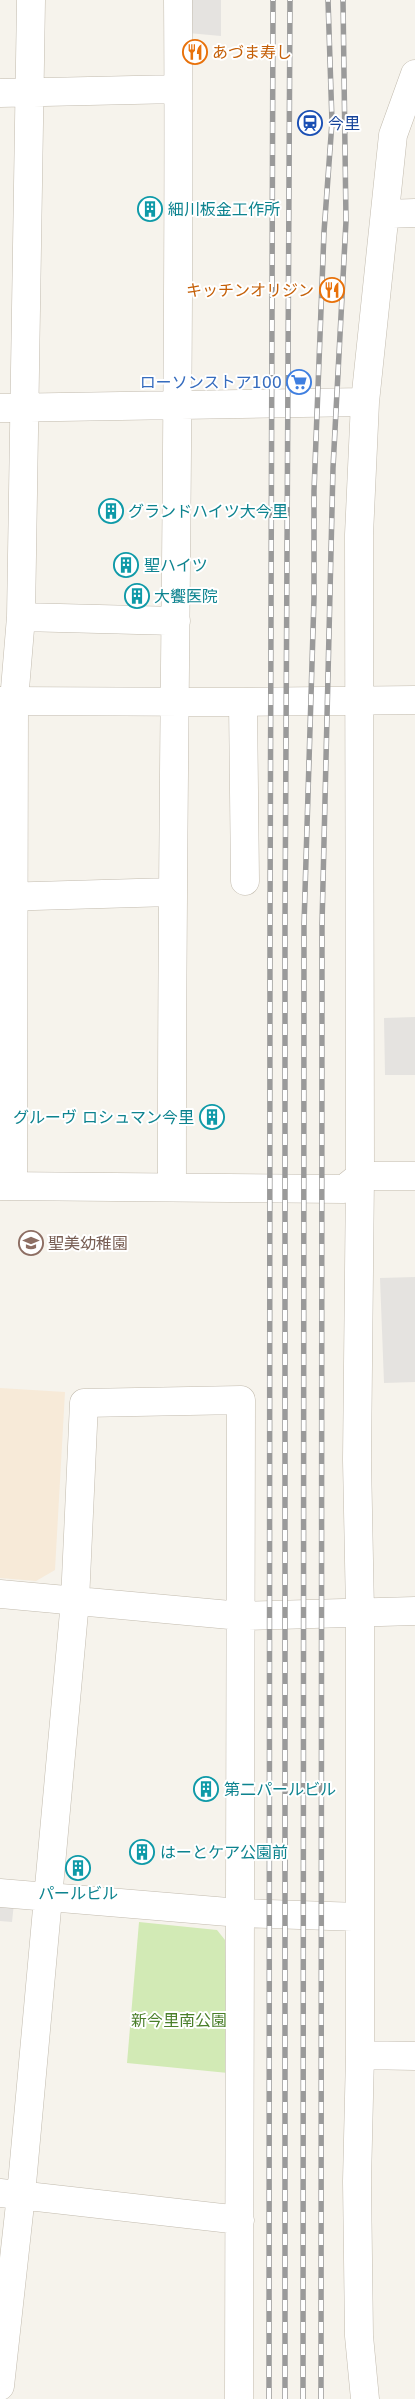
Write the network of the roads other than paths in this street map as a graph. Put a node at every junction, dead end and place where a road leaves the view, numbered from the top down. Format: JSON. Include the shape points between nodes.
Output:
{"nodes":[{"id":1,"x":31,"y":0,"type":"edge"},
{"id":2,"x":178,"y":0,"type":"edge"},
{"id":3,"x":415,"y":74,"type":"edge"},
{"id":4,"x":178,"y":89,"type":"junction"},
{"id":5,"x":0,"y":93,"type":"edge"},
{"id":6,"x":30,"y":94,"type":"junction"},
{"id":7,"x":415,"y":213,"type":"edge"},
{"id":8,"x":385,"y":214,"type":"junction"},
{"id":9,"x":365,"y":402,"type":"junction"},
{"id":10,"x":178,"y":405,"type":"junction"},
{"id":11,"x":13,"y":409,"type":"edge"},
{"id":12,"x":14,"y":611,"type":"edge"},
{"id":13,"x":176,"y":620,"type":"junction"},
{"id":14,"x":415,"y":700,"type":"edge"},
{"id":15,"x":7,"y":701,"type":"edge"},
{"id":16,"x":175,"y":701,"type":"junction"},
{"id":17,"x":358,"y":701,"type":"junction"},
{"id":18,"x":243,"y":702,"type":"junction"},
{"id":19,"x":245,"y":881,"type":"dead end"},
{"id":20,"x":171,"y":892,"type":"junction"},
{"id":21,"x":6,"y":897,"type":"edge"},
{"id":22,"x":360,"y":1176,"type":"junction"},
{"id":23,"x":415,"y":1176,"type":"edge"},
{"id":24,"x":7,"y":1186,"type":"edge"},
{"id":25,"x":172,"y":1187,"type":"junction"},
{"id":26,"x":0,"y":1594,"type":"edge"},
{"id":27,"x":75,"y":1601,"type":"junction"},
{"id":28,"x":360,"y":1611,"type":"junction"},
{"id":29,"x":415,"y":1611,"type":"edge"},
{"id":30,"x":241,"y":1616,"type":"junction"},
{"id":31,"x":0,"y":1892,"type":"edge"},
{"id":32,"x":48,"y":1896,"type":"junction"},
{"id":33,"x":240,"y":1913,"type":"junction"},
{"id":34,"x":360,"y":1917,"type":"junction"},
{"id":35,"x":360,"y":2055,"type":"junction"},
{"id":36,"x":415,"y":2056,"type":"edge"},
{"id":37,"x":10,"y":2194,"type":"edge"},
{"id":38,"x":240,"y":2220,"type":"junction"},
{"id":39,"x":0,"y":2386,"type":"edge"},
{"id":40,"x":239,"y":2399,"type":"edge"},
{"id":41,"x":365,"y":2399,"type":"edge"}],
"edges":[{"from":1,"to":6,"type":"street"},
{"from":2,"to":4,"type":"street"},
{"from":3,"to":8,"type":"street","via":[[393,135]]},
{"from":4,"to":6,"type":"street"},
{"from":4,"to":10,"type":"street"},
{"from":5,"to":6,"type":"street"},
{"from":6,"to":11,"type":"street"},
{"from":7,"to":8,"type":"street"},
{"from":8,"to":9,"type":"street"},
{"from":9,"to":10,"type":"street"},
{"from":9,"to":17,"type":"street","via":[[359,535]]},
{"from":10,"to":11,"type":"street"},
{"from":10,"to":13,"type":"street"},
{"from":11,"to":12,"type":"street"},
{"from":12,"to":13,"type":"street"},
{"from":12,"to":15,"type":"street"},
{"from":13,"to":16,"type":"street"},
{"from":14,"to":17,"type":"street"},
{"from":15,"to":16,"type":"street"},
{"from":15,"to":21,"type":"street"},
{"from":16,"to":18,"type":"street"},
{"from":16,"to":20,"type":"street"},
{"from":17,"to":18,"type":"street"},
{"from":17,"to":22,"type":"street"},
{"from":18,"to":19,"type":"street"},
{"from":20,"to":21,"type":"street"},
{"from":20,"to":25,"type":"street"},
{"from":21,"to":24,"type":"street"},
{"from":22,"to":23,"type":"street"},
{"from":22,"to":25,"type":"street","via":[[344,1189]]},
{"from":22,"to":28,"type":"street","via":[[357,1450]]},
{"from":24,"to":25,"type":"street"},
{"from":26,"to":27,"type":"street"},
{"from":27,"to":30,"type":"street"},
{"from":27,"to":30,"type":"street","via":[[84,1403],[241,1400]]},
{"from":27,"to":32,"type":"street"},
{"from":28,"to":29,"type":"street"},
{"from":28,"to":30,"type":"street"},
{"from":28,"to":34,"type":"street"},
{"from":30,"to":33,"type":"street"},
{"from":31,"to":32,"type":"street"},
{"from":32,"to":33,"type":"street"},
{"from":32,"to":37,"type":"street"},
{"from":33,"to":34,"type":"street"},
{"from":33,"to":38,"type":"street"},
{"from":34,"to":35,"type":"street"},
{"from":35,"to":36,"type":"street"},
{"from":35,"to":41,"type":"street","via":[[357,2200]]},
{"from":37,"to":38,"type":"street"},
{"from":37,"to":39,"type":"street"},
{"from":38,"to":40,"type":"street"}]}
